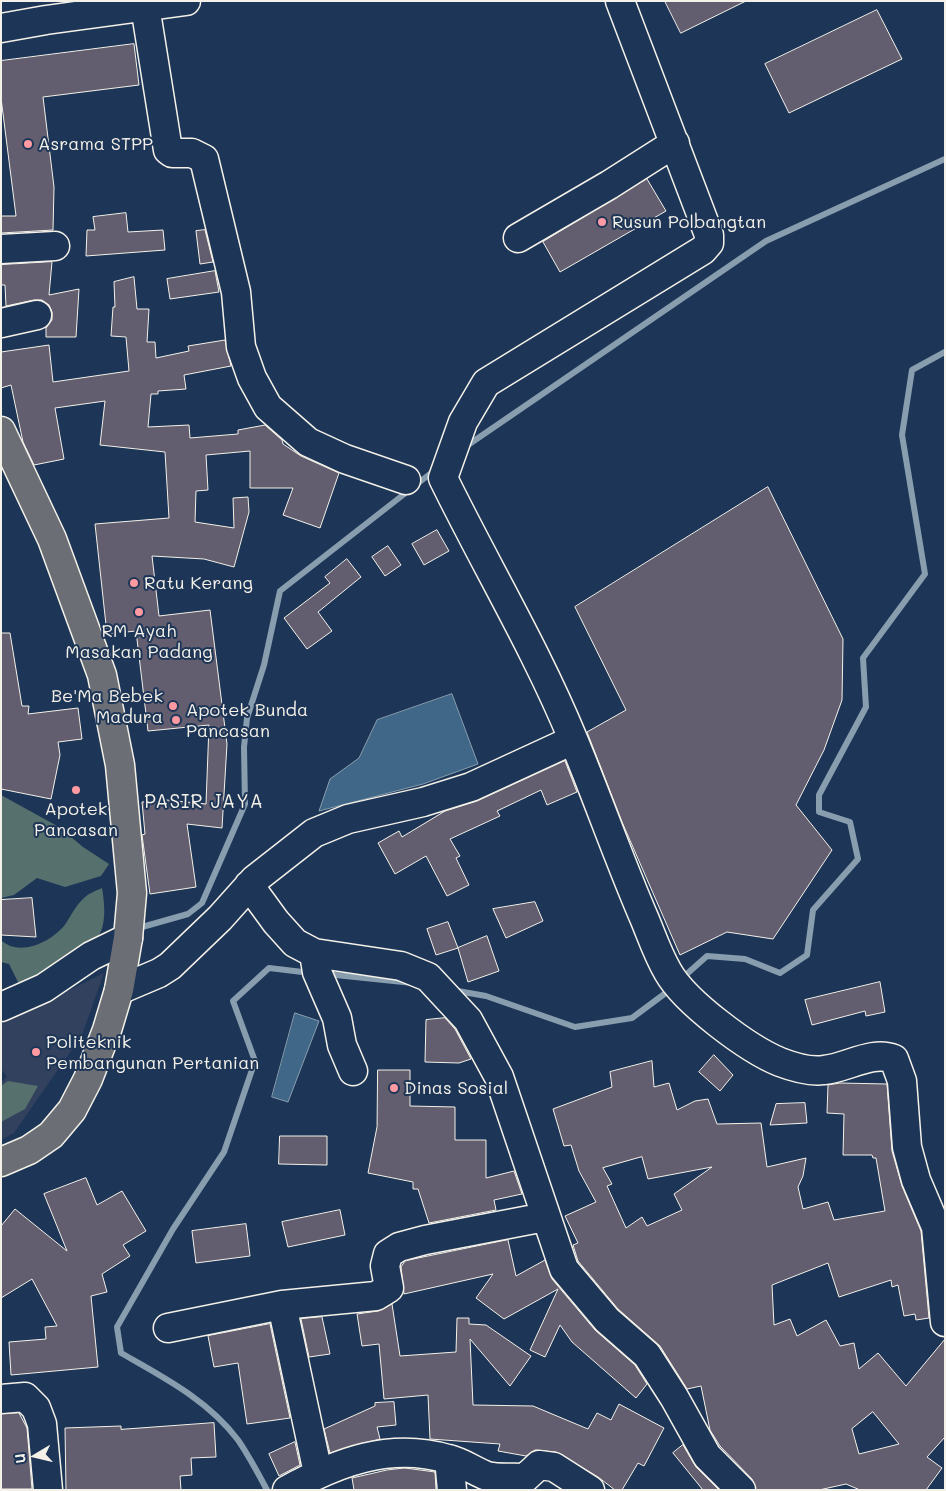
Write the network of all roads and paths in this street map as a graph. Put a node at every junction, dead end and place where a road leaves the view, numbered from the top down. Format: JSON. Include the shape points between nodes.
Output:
{"nodes":[{"id":1,"x":186,"y":1,"type":"edge"},
{"id":2,"x":620,"y":1,"type":"edge"},
{"id":3,"x":145,"y":6,"type":"junction"},
{"id":4,"x":1,"y":28,"type":"edge"},
{"id":5,"x":676,"y":143,"type":"junction"},
{"id":6,"x":518,"y":238,"type":"dead end"},
{"id":7,"x":55,"y":246,"type":"dead end"},
{"id":8,"x":1,"y":248,"type":"edge"},
{"id":9,"x":37,"y":315,"type":"dead end"},
{"id":10,"x":1,"y":323,"type":"edge"},
{"id":11,"x":1,"y":431,"type":"edge"},
{"id":12,"x":406,"y":480,"type":"dead end"},
{"id":13,"x":574,"y":740,"type":"junction"},
{"id":14,"x":249,"y":885,"type":"junction"},
{"id":15,"x":130,"y":915,"type":"junction"},
{"id":16,"x":319,"y":974,"type":"junction"},
{"id":17,"x":119,"y":990,"type":"junction"},
{"id":18,"x":1,"y":1007,"type":"edge"},
{"id":19,"x":353,"y":1071,"type":"dead end"},
{"id":20,"x":1,"y":1162,"type":"edge"},
{"id":21,"x":545,"y":1217,"type":"junction"},
{"id":22,"x":282,"y":1305,"type":"junction"},
{"id":23,"x":945,"y":1322,"type":"edge"},
{"id":24,"x":168,"y":1328,"type":"dead end"},
{"id":25,"x":1,"y":1399,"type":"edge"},
{"id":26,"x":449,"y":1459,"type":"junction"},
{"id":27,"x":318,"y":1473,"type":"junction"},
{"id":28,"x":48,"y":1490,"type":"edge"},
{"id":29,"x":287,"y":1490,"type":"edge"},
{"id":30,"x":452,"y":1490,"type":"edge"},
{"id":31,"x":590,"y":1490,"type":"edge"},
{"id":32,"x":741,"y":1490,"type":"edge"}],
"edges":[{"from":1,"to":3,"type":"street"},
{"from":2,"to":5,"type":"street"},
{"from":3,"to":4,"type":"street"},
{"from":3,"to":12,"type":"street","via":[[168,150],[192,153],[204,160],[236,292],[241,347],[252,378],[268,407],[308,442]]},
{"from":5,"to":6,"type":"street"},
{"from":5,"to":13,"type":"street","via":[[710,235],[709,244],[486,383],[463,422],[443,478],[540,662]]},
{"from":7,"to":8,"type":"street"},
{"from":9,"to":10,"type":"street"},
{"from":11,"to":15,"type":"main road","via":[[52,539],[102,675],[120,765]]},
{"from":13,"to":14,"type":"street","via":[[471,788],[328,826],[284,854]]},
{"from":13,"to":23,"type":"street","via":[[617,856],[668,973],[694,1003],[761,1052],[807,1070],[824,1070],[876,1057],[894,1059],[902,1081],[907,1148],[916,1180],[936,1227]]},
{"from":14,"to":16,"type":"street"},
{"from":14,"to":17,"type":"street","via":[[170,966]]},
{"from":15,"to":17,"type":"main road"},
{"from":15,"to":18,"type":"street","via":[[91,956],[44,988]]},
{"from":16,"to":19,"type":"street"},
{"from":16,"to":21,"type":"street","via":[[401,966],[428,977],[468,1020],[499,1078]]},
{"from":17,"to":20,"type":"main road","via":[[88,1079],[72,1110],[51,1135],[29,1150]]},
{"from":21,"to":22,"type":"street","via":[[399,1247],[388,1254],[385,1266],[389,1288],[376,1296]]},
{"from":21,"to":32,"type":"street","via":[[564,1269],[607,1320],[647,1356],[707,1456]]},
{"from":22,"to":24,"type":"street"},
{"from":22,"to":27,"type":"street"},
{"from":25,"to":28,"type":"street","via":[[24,1397],[36,1408],[42,1424]]},
{"from":26,"to":27,"type":"street","via":[[409,1451],[376,1455]]},
{"from":26,"to":30,"type":"street"},
{"from":26,"to":31,"type":"street","via":[[488,1476],[525,1478],[539,1465],[554,1467]]},
{"from":27,"to":29,"type":"street"}]}
